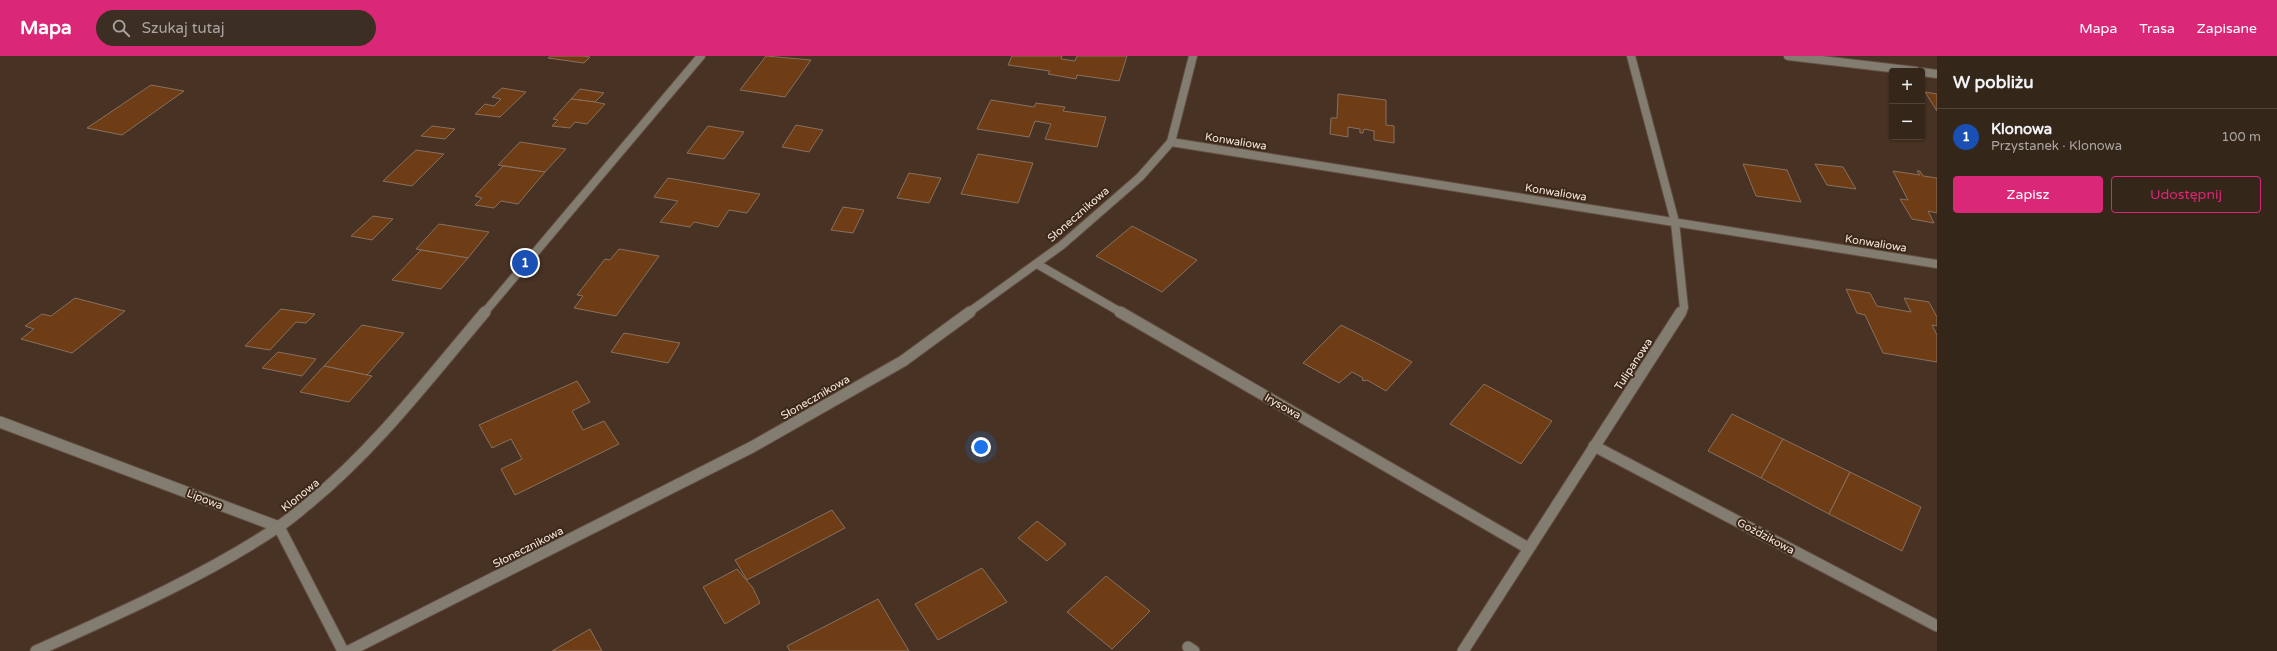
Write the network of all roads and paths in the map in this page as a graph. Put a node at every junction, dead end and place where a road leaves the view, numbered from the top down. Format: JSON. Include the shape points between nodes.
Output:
{"nodes":[{"id":1,"x":701,"y":56,"type":"edge"},
{"id":2,"x":1193,"y":56,"type":"edge"},
{"id":3,"x":1631,"y":56,"type":"edge"},
{"id":4,"x":1788,"y":56,"type":"edge"},
{"id":5,"x":1890,"y":68,"type":"edge"},
{"id":6,"x":1925,"y":72,"type":"edge"},
{"id":7,"x":1937,"y":74,"type":"edge"},
{"id":8,"x":1171,"y":142,"type":"junction"},
{"id":9,"x":1675,"y":222,"type":"junction"},
{"id":10,"x":1037,"y":264,"type":"junction"},
{"id":11,"x":1937,"y":264,"type":"edge"},
{"id":12,"x":0,"y":422,"type":"edge"},
{"id":13,"x":1594,"y":446,"type":"junction"},
{"id":14,"x":279,"y":527,"type":"junction"},
{"id":15,"x":1528,"y":548,"type":"junction"},
{"id":16,"x":1937,"y":626,"type":"edge"},
{"id":17,"x":36,"y":651,"type":"edge"},
{"id":18,"x":343,"y":651,"type":"edge"},
{"id":19,"x":349,"y":651,"type":"edge"},
{"id":20,"x":1463,"y":651,"type":"edge"}],
"edges":[{"from":1,"to":14,"type":"street","name":"Klonowa","via":[[385,431],[331,485]]},
{"from":2,"to":8,"type":"street","name":"Słonecznikowa"},
{"from":3,"to":9,"type":"street","name":"Tulipanowa"},
{"from":4,"to":5,"type":"street"},
{"from":6,"to":7,"type":"street"},
{"from":8,"to":9,"type":"street","name":"Konwaliowa"},
{"from":8,"to":10,"type":"street","name":"Słonecznikowa","via":[[1140,177]]},
{"from":9,"to":11,"type":"street","name":"Konwaliowa"},
{"from":9,"to":13,"type":"street","name":"Tulipanowa","via":[[1684,308]]},
{"from":10,"to":15,"type":"street","name":"Irysowa"},
{"from":10,"to":19,"type":"street","name":"Słonecznikowa","via":[[903,361],[752,447]]},
{"from":12,"to":14,"type":"street","name":"Lipowa"},
{"from":13,"to":15,"type":"street","name":"Tulipanowa"},
{"from":13,"to":16,"type":"street","name":"Goździkowa"},
{"from":14,"to":17,"type":"street","name":"Klonowa","via":[[216,564]]},
{"from":14,"to":18,"type":"street"},
{"from":15,"to":20,"type":"street","name":"Tulipanowa"}]}
